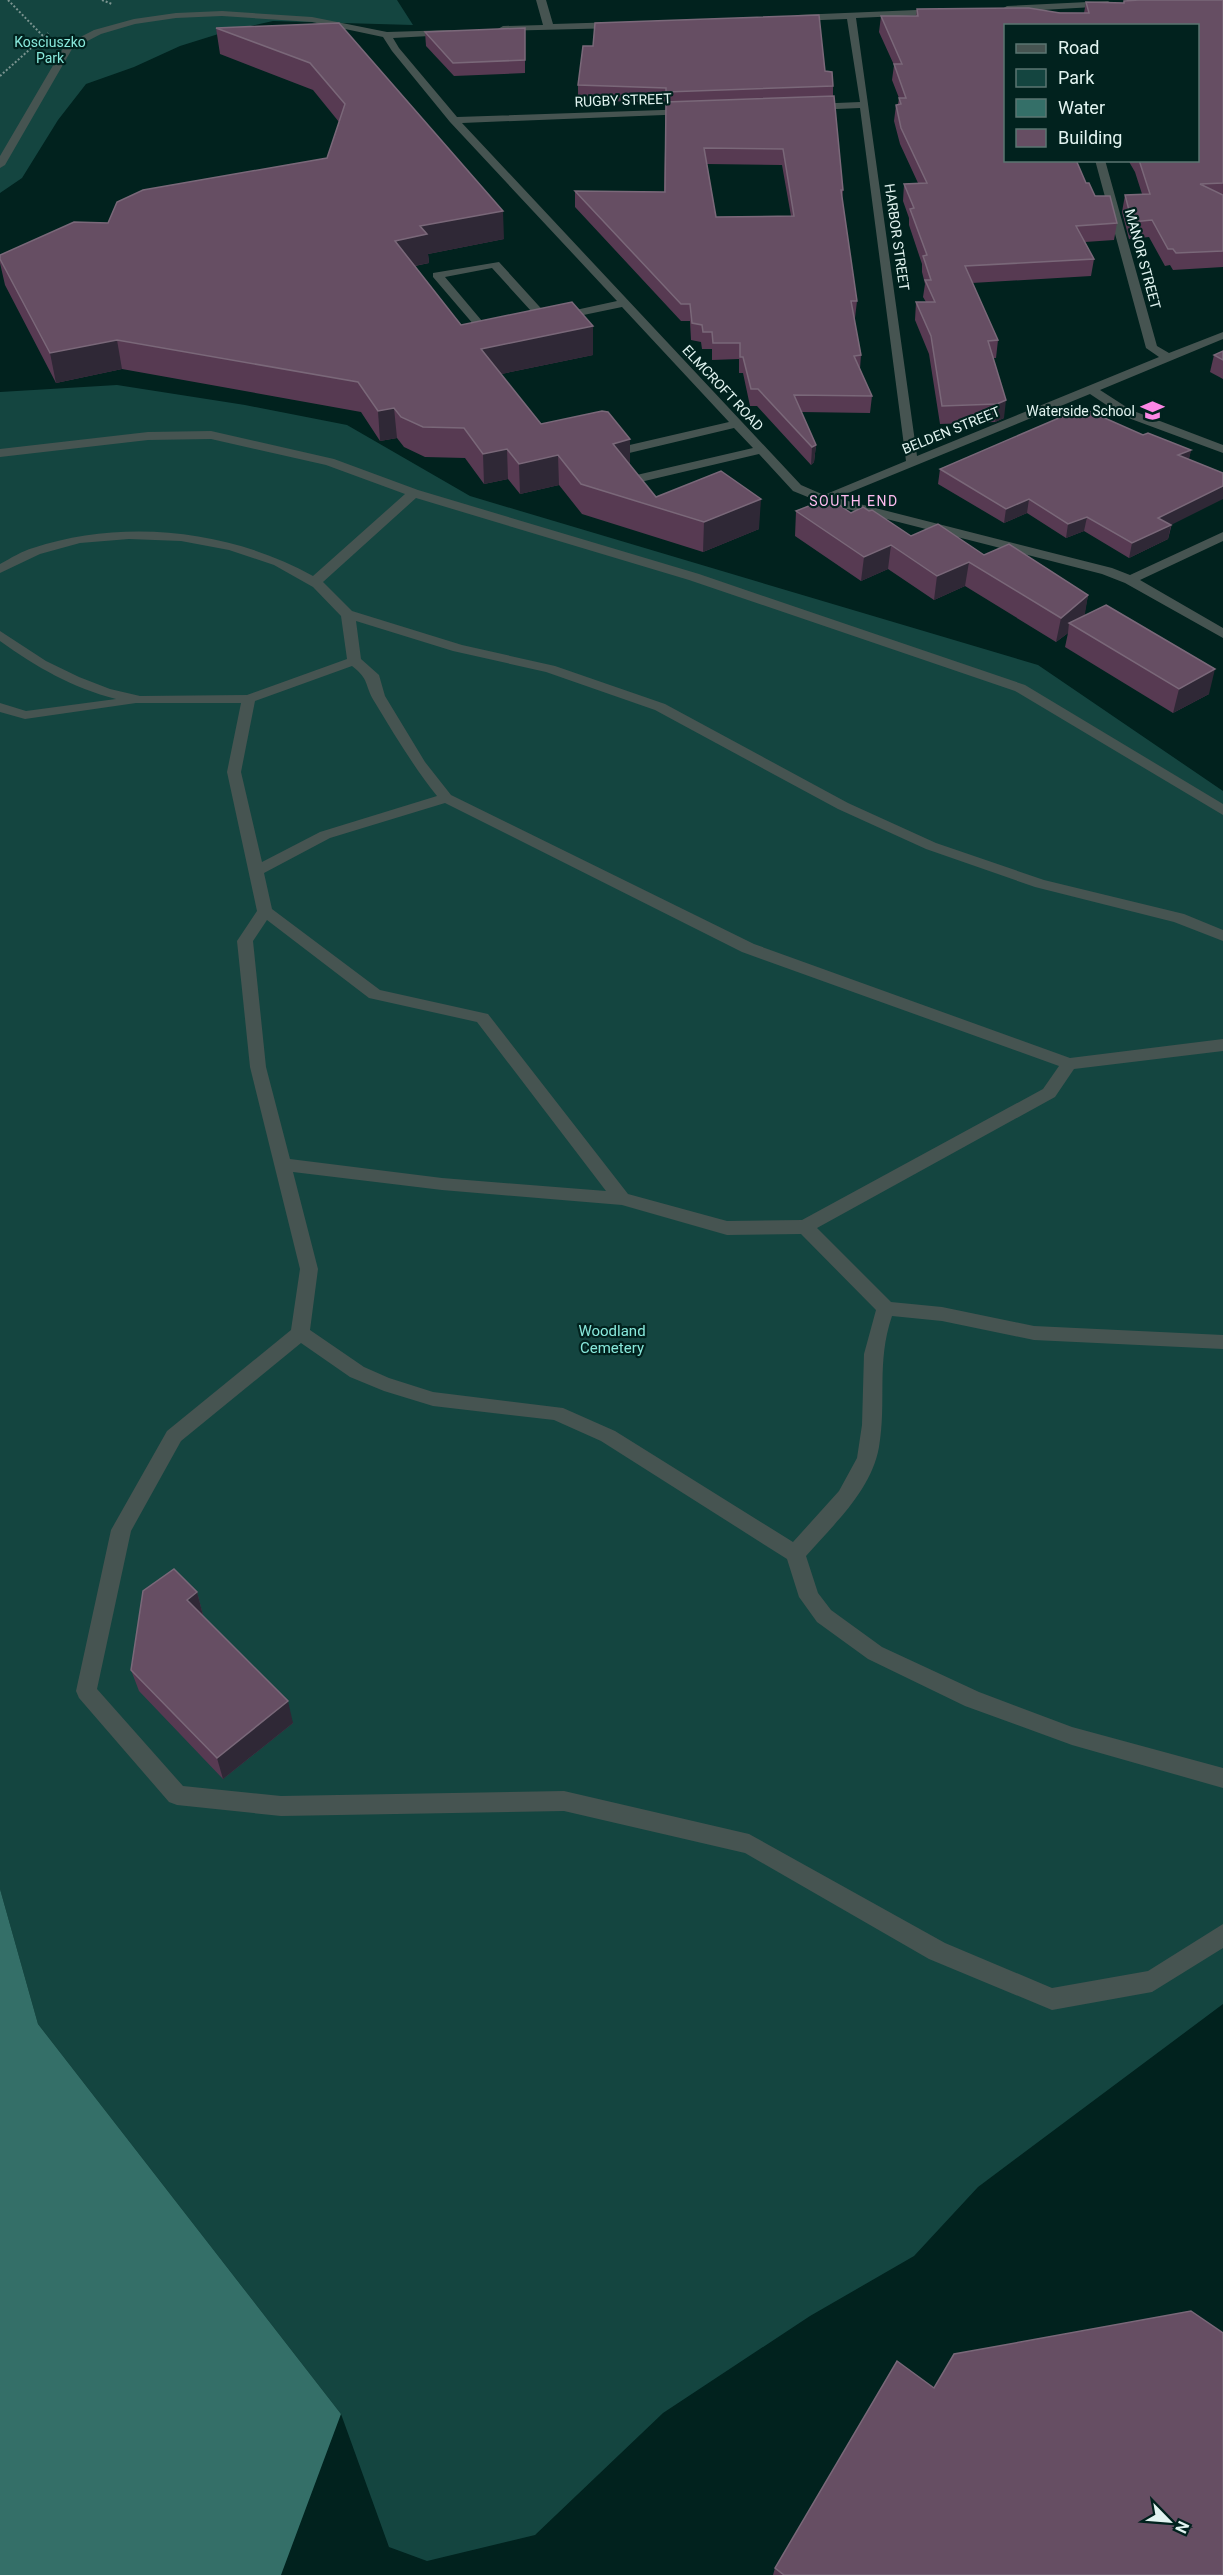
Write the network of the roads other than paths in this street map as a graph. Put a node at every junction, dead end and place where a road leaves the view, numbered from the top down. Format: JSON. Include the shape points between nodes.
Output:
{"nodes":[{"id":1,"x":541,"y":0,"type":"edge"},
{"id":2,"x":1113,"y":4,"type":"edge"},
{"id":3,"x":997,"y":9,"type":"edge"},
{"id":4,"x":950,"y":12,"type":"edge"},
{"id":5,"x":851,"y":16,"type":"junction"},
{"id":6,"x":786,"y":19,"type":"edge"},
{"id":7,"x":632,"y":24,"type":"edge"},
{"id":8,"x":549,"y":27,"type":"junction"},
{"id":9,"x":492,"y":30,"type":"edge"},
{"id":10,"x":458,"y":32,"type":"edge"},
{"id":11,"x":387,"y":35,"type":"junction"},
{"id":12,"x":865,"y":105,"type":"junction"},
{"id":13,"x":806,"y":107,"type":"edge"},
{"id":14,"x":700,"y":111,"type":"edge"},
{"id":15,"x":454,"y":120,"type":"junction"},
{"id":16,"x":1101,"y":162,"type":"edge"},
{"id":17,"x":0,"y":165,"type":"edge"},
{"id":18,"x":623,"y":303,"type":"junction"},
{"id":19,"x":512,"y":327,"type":"edge"},
{"id":20,"x":1223,"y":335,"type":"edge"},
{"id":21,"x":1168,"y":357,"type":"junction"},
{"id":22,"x":1091,"y":389,"type":"junction"},
{"id":23,"x":736,"y":424,"type":"junction"},
{"id":24,"x":1223,"y":449,"type":"edge"},
{"id":25,"x":625,"y":450,"type":"edge"},
{"id":26,"x":760,"y":450,"type":"junction"},
{"id":27,"x":0,"y":453,"type":"edge"},
{"id":28,"x":912,"y":463,"type":"junction"},
{"id":29,"x":632,"y":480,"type":"edge"},
{"id":30,"x":414,"y":493,"type":"junction"},
{"id":31,"x":824,"y":500,"type":"junction"},
{"id":32,"x":1223,"y":536,"type":"edge"},
{"id":33,"x":0,"y":569,"type":"edge"},
{"id":34,"x":1130,"y":580,"type":"junction"},
{"id":35,"x":316,"y":581,"type":"junction"},
{"id":36,"x":348,"y":614,"type":"junction"},
{"id":37,"x":1223,"y":634,"type":"edge"},
{"id":38,"x":0,"y":635,"type":"edge"},
{"id":39,"x":354,"y":661,"type":"junction"},
{"id":40,"x":249,"y":699,"type":"junction"},
{"id":41,"x":140,"y":700,"type":"junction"},
{"id":42,"x":0,"y":707,"type":"edge"},
{"id":43,"x":446,"y":798,"type":"junction"},
{"id":44,"x":1223,"y":810,"type":"edge"},
{"id":45,"x":255,"y":872,"type":"junction"},
{"id":46,"x":265,"y":911,"type":"junction"},
{"id":47,"x":1223,"y":936,"type":"edge"},
{"id":48,"x":1223,"y":1045,"type":"edge"},
{"id":49,"x":1069,"y":1064,"type":"junction"},
{"id":50,"x":283,"y":1164,"type":"junction"},
{"id":51,"x":622,"y":1199,"type":"junction"},
{"id":52,"x":805,"y":1227,"type":"junction"},
{"id":53,"x":886,"y":1308,"type":"junction"},
{"id":54,"x":300,"y":1332,"type":"junction"},
{"id":55,"x":1223,"y":1342,"type":"edge"},
{"id":56,"x":795,"y":1554,"type":"junction"},
{"id":57,"x":1223,"y":1778,"type":"edge"},
{"id":58,"x":1223,"y":1935,"type":"edge"}],
"edges":[{"from":1,"to":8,"type":"street"},
{"from":2,"to":3,"type":"street","via":[[1058,11]]},
{"from":4,"to":5,"type":"street"},
{"from":5,"to":6,"type":"street"},
{"from":5,"to":12,"type":"street","name":"HARBOR STREET"},
{"from":7,"to":8,"type":"street"},
{"from":8,"to":9,"type":"street"},
{"from":10,"to":11,"type":"street"},
{"from":11,"to":15,"type":"street","name":"ELMCROFT ROAD"},
{"from":11,"to":17,"type":"street","via":[[301,15],[232,8],[175,8],[121,18],[82,33],[68,47]]},
{"from":12,"to":13,"type":"street"},
{"from":12,"to":28,"type":"street","name":"HARBOR STREET"},
{"from":14,"to":15,"type":"street","name":"RUGBY STREET"},
{"from":15,"to":18,"type":"street","name":"ELMCROFT ROAD"},
{"from":16,"to":21,"type":"street","name":"MANOR STREET","via":[[1152,348]]},
{"from":18,"to":19,"type":"street","via":[[539,321],[495,264],[437,275],[478,323],[500,329]]},
{"from":18,"to":23,"type":"street","name":"ELMCROFT ROAD"},
{"from":20,"to":21,"type":"street","name":"BELDEN STREET"},
{"from":21,"to":22,"type":"street","name":"BELDEN STREET"},
{"from":22,"to":24,"type":"street","via":[[1127,413]]},
{"from":22,"to":28,"type":"street","name":"BELDEN STREET"},
{"from":23,"to":25,"type":"street"},
{"from":23,"to":26,"type":"street","name":"ELMCROFT ROAD"},
{"from":26,"to":29,"type":"street"},
{"from":26,"to":31,"type":"street","name":"ELMCROFT ROAD","via":[[796,488]]},
{"from":27,"to":30,"type":"street","via":[[148,436],[211,435],[330,462]]},
{"from":28,"to":31,"type":"street","name":"BELDEN STREET"},
{"from":30,"to":35,"type":"street"},
{"from":30,"to":44,"type":"street","via":[[694,577],[1020,688]]},
{"from":31,"to":34,"type":"street","name":"ELMCROFT ROAD"},
{"from":32,"to":34,"type":"street"},
{"from":33,"to":35,"type":"street","via":[[33,551],[59,543],[127,535],[169,536],[239,548]]},
{"from":34,"to":37,"type":"street","name":"ELMCROFT ROAD"},
{"from":35,"to":36,"type":"street"},
{"from":36,"to":39,"type":"street"},
{"from":36,"to":47,"type":"street","via":[[458,648],[550,669],[660,707],[843,806],[932,846],[1040,884],[1179,918]]},
{"from":38,"to":41,"type":"street","via":[[66,676]]},
{"from":39,"to":40,"type":"street"},
{"from":39,"to":43,"type":"street","via":[[372,675],[378,696],[419,764]]},
{"from":40,"to":41,"type":"street"},
{"from":40,"to":45,"type":"street","via":[[234,772]]},
{"from":41,"to":42,"type":"street","via":[[25,715]]},
{"from":43,"to":45,"type":"street","via":[[325,835]]},
{"from":43,"to":49,"type":"street","via":[[748,948]]},
{"from":45,"to":46,"type":"street"},
{"from":46,"to":50,"type":"street","via":[[245,941],[258,1067]]},
{"from":46,"to":51,"type":"street","via":[[375,994],[482,1018]]},
{"from":48,"to":49,"type":"street"},
{"from":49,"to":52,"type":"street","via":[[1048,1093]]},
{"from":50,"to":51,"type":"street","via":[[442,1185]]},
{"from":50,"to":54,"type":"street","via":[[309,1269]]},
{"from":51,"to":52,"type":"street","via":[[727,1228]]},
{"from":52,"to":53,"type":"street"},
{"from":53,"to":55,"type":"street","via":[[942,1314],[1034,1333]]},
{"from":53,"to":56,"type":"street","via":[[877,1331],[872,1368],[872,1424],[866,1459],[842,1503]]},
{"from":54,"to":56,"type":"street","via":[[357,1372],[384,1384],[433,1400],[556,1413],[598,1431]]},
{"from":54,"to":58,"type":"street","via":[[174,1436],[121,1530],[86,1691],[177,1795],[281,1806],[564,1801],[738,1841],[937,1951],[1052,1999],[1152,1981]]},
{"from":56,"to":57,"type":"street","via":[[809,1597],[824,1617],[875,1653],[972,1699],[1072,1736]]}]}
